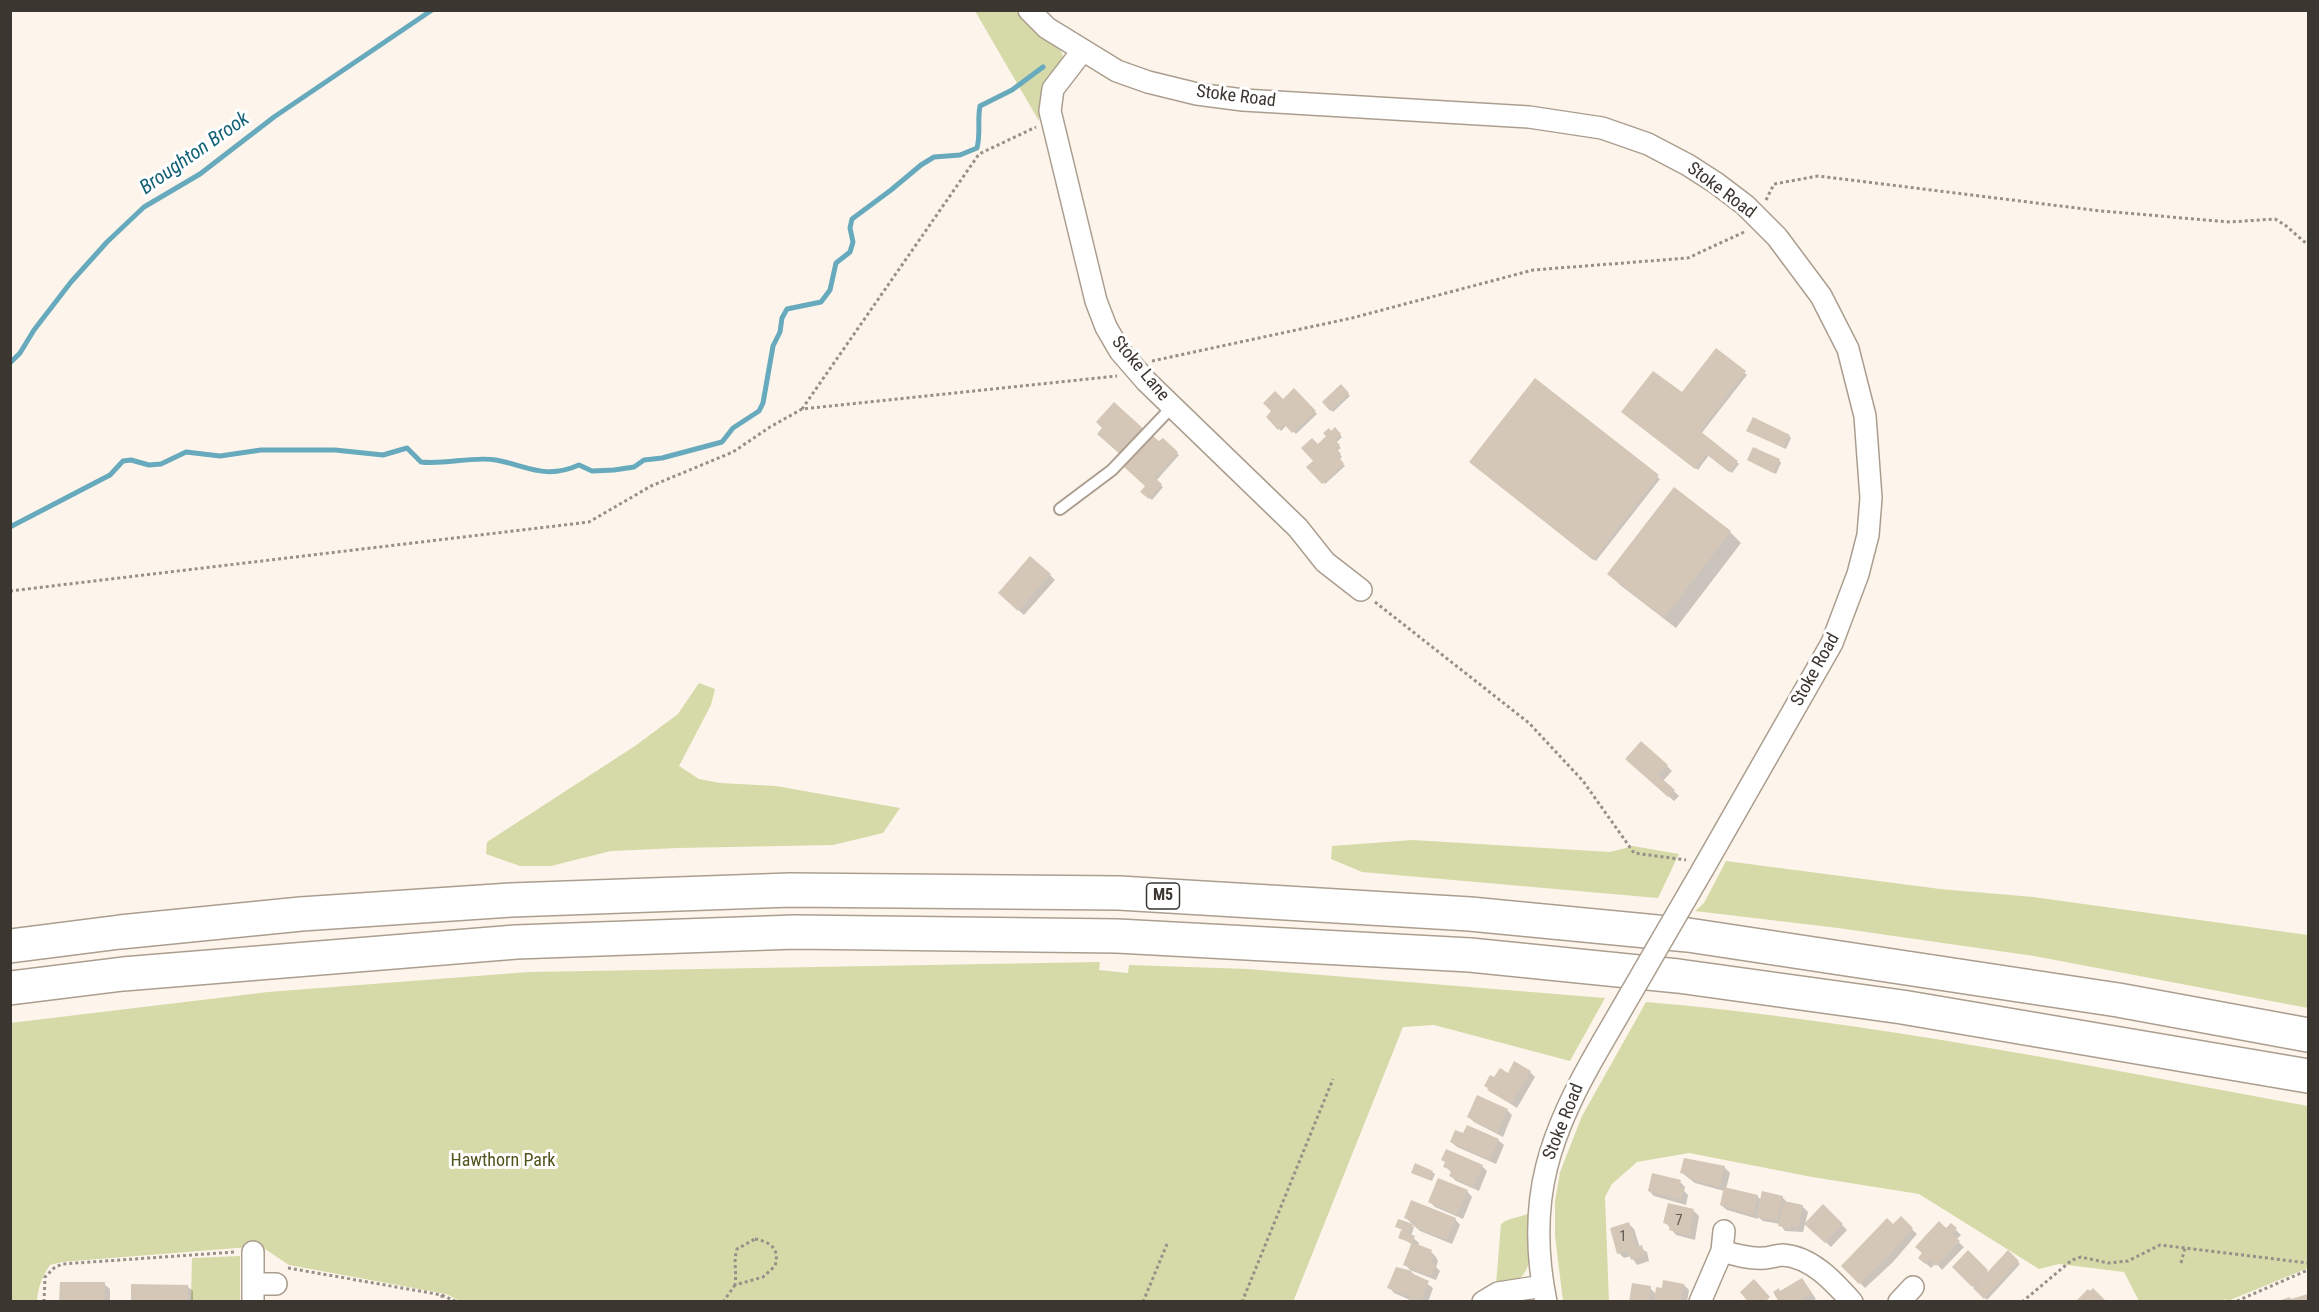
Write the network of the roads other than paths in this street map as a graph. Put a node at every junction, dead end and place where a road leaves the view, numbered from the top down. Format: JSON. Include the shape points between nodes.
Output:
{"nodes":[{"id":1,"x":1029,"y":10,"type":"edge"},
{"id":2,"x":1083,"y":50,"type":"junction"},
{"id":3,"x":1172,"y":407,"type":"junction"},
{"id":4,"x":1060,"y":509,"type":"dead end"},
{"id":5,"x":1360,"y":590,"type":"road end"},
{"id":6,"x":10,"y":946,"type":"edge"},
{"id":7,"x":10,"y":988,"type":"edge"},
{"id":8,"x":2308,"y":1035,"type":"edge"},
{"id":9,"x":2308,"y":1076,"type":"edge"},
{"id":10,"x":254,"y":1252,"type":"dead end"},
{"id":11,"x":276,"y":1284,"type":"dead end"},
{"id":12,"x":253,"y":1293,"type":"edge"},
{"id":13,"x":1544,"y":1294,"type":"edge"},
{"id":14,"x":1483,"y":1302,"type":"edge"},
{"id":15,"x":1700,"y":1302,"type":"edge"},
{"id":16,"x":1852,"y":1302,"type":"edge"}],
"edges":[{"from":1,"to":2,"type":"street","name":"Stoke Road","via":[[1047,28]]},
{"from":2,"to":3,"type":"street","name":"Stoke Lane","via":[[1053,88],[1050,111],[1096,301],[1120,351]]},
{"from":2,"to":13,"type":"street","name":"Stoke Road","bridge":true,"via":[[1117,71],[1197,94],[1529,117],[1602,128],[1648,144],[1716,183],[1777,237],[1821,296],[1848,349],[1865,416],[1871,498],[1868,535],[1858,574],[1832,643],[1570,1102],[1546,1162],[1538,1207],[1538,1253]]},
{"from":3,"to":4,"type":"lane","via":[[1112,470]]},
{"from":3,"to":5,"type":"street","name":"Stoke Lane","via":[[1298,528],[1325,562]]},
{"from":6,"to":8,"type":"highway","number":"M5","via":[[301,914],[511,900],[790,890],[1119,893],[1470,914],[1688,935],[2118,1000]]},
{"from":7,"to":9,"type":"highway","via":[[123,974],[516,942],[795,932],[1117,936],[1470,955],[1678,976],[1902,1007]]},
{"from":10,"to":12,"type":"street"},
{"from":11,"to":12,"type":"street"},
{"from":13,"to":14,"type":"street","name":"Stoke Road","via":[[1498,1293]]},
{"from":15,"to":16,"type":"street","via":[[1723,1241],[1764,1258],[1783,1255],[1817,1268]]}]}
